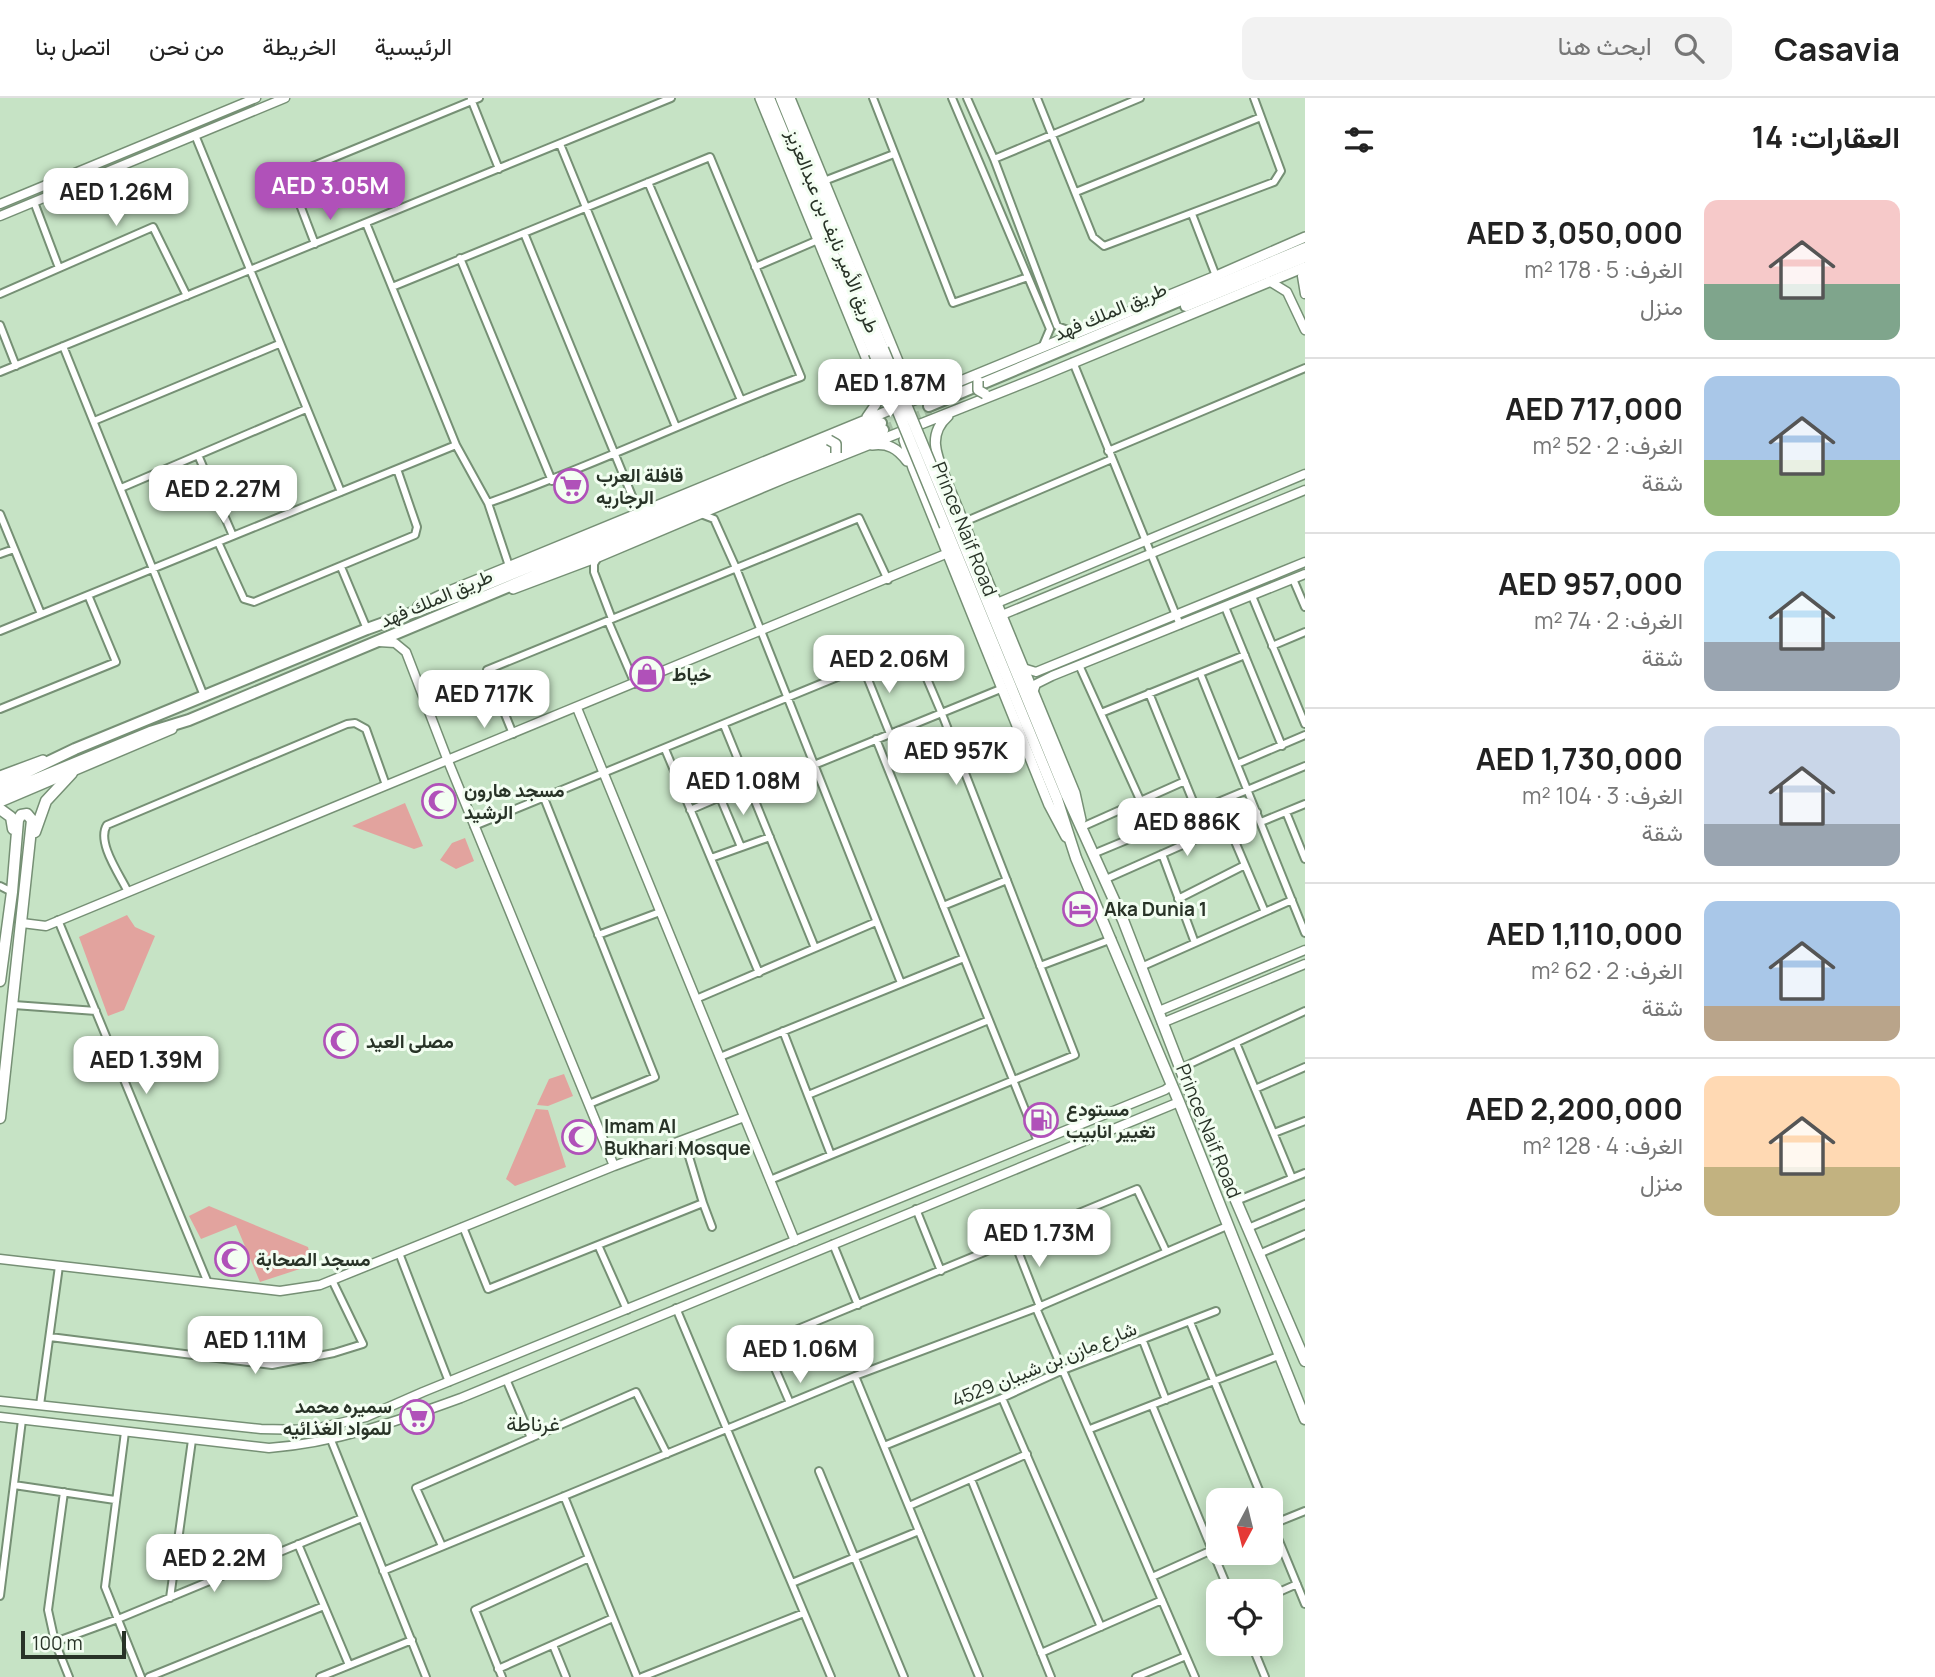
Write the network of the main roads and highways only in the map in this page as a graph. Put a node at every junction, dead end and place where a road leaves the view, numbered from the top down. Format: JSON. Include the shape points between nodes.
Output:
{"nodes":[{"id":1,"x":760,"y":98,"type":"edge"},
{"id":2,"x":769,"y":98,"type":"edge"},
{"id":3,"x":780,"y":98,"type":"edge"},
{"id":4,"x":790,"y":98,"type":"edge"},
{"id":5,"x":1305,"y":237,"type":"edge"},
{"id":6,"x":1305,"y":248,"type":"edge"},
{"id":7,"x":1305,"y":257,"type":"edge"},
{"id":8,"x":1305,"y":268,"type":"edge"},
{"id":9,"x":878,"y":351,"type":"junction"},
{"id":10,"x":897,"y":361,"type":"junction"},
{"id":11,"x":869,"y":366,"type":"junction"},
{"id":12,"x":874,"y":377,"type":"junction"},
{"id":13,"x":980,"y":377,"type":"junction"},
{"id":14,"x":945,"y":389,"type":"junction"},
{"id":15,"x":989,"y":395,"type":"junction"},
{"id":16,"x":928,"y":409,"type":"junction"},
{"id":17,"x":951,"y":412,"type":"junction"},
{"id":18,"x":906,"y":417,"type":"junction"},
{"id":19,"x":864,"y":421,"type":"junction"},
{"id":20,"x":885,"y":425,"type":"junction"},
{"id":21,"x":824,"y":440,"type":"junction"},
{"id":22,"x":867,"y":446,"type":"junction"},
{"id":23,"x":833,"y":457,"type":"junction"},
{"id":24,"x":940,"y":461,"type":"junction"},
{"id":25,"x":913,"y":468,"type":"junction"},
{"id":26,"x":953,"y":495,"type":"junction"},
{"id":27,"x":929,"y":506,"type":"junction"},
{"id":28,"x":955,"y":524,"type":"junction"},
{"id":29,"x":484,"y":598,"type":"junction"},
{"id":30,"x":394,"y":618,"type":"junction"},
{"id":31,"x":189,"y":720,"type":"junction"},
{"id":32,"x":75,"y":749,"type":"junction"},
{"id":33,"x":72,"y":773,"type":"junction"},
{"id":34,"x":0,"y":776,"type":"edge"},
{"id":35,"x":0,"y":785,"type":"edge"},
{"id":36,"x":0,"y":793,"type":"edge"},
{"id":37,"x":0,"y":802,"type":"edge"},
{"id":38,"x":0,"y":809,"type":"edge"},
{"id":39,"x":1082,"y":827,"type":"junction"},
{"id":40,"x":15,"y":851,"type":"junction"},
{"id":41,"x":29,"y":853,"type":"junction"},
{"id":42,"x":1076,"y":858,"type":"junction"},
{"id":43,"x":0,"y":981,"type":"edge"},
{"id":44,"x":0,"y":1118,"type":"edge"},
{"id":45,"x":1305,"y":1360,"type":"edge"},
{"id":46,"x":1305,"y":1419,"type":"edge"}],
"edges":[{"from":1,"to":11,"type":"main road","name":"طريق الأمير نايف بن عبدالعزيز"},
{"from":2,"to":9,"type":"main road","name":"Prince Naif Road"},
{"from":3,"to":9,"type":"main road","name":"Prince Naif Road"},
{"from":4,"to":10,"type":"main road","name":"طريق الأمير نايف بن عبدالعزيز"},
{"from":5,"to":13,"type":"main road"},
{"from":6,"to":16,"type":"highway","name":"طريق الملك فهد"},
{"from":7,"to":16,"type":"highway","name":"طريق الملك فهد"},
{"from":8,"to":15,"type":"main road"},
{"from":9,"to":28,"type":"main road","name":"Prince Naif Road","bridge":true},
{"from":10,"to":11,"type":"main road","via":[[890,372],[881,374]]},
{"from":10,"to":14,"type":"main road","via":[[919,387]]},
{"from":10,"to":18,"type":"main road","name":"Prince Naif Road","via":[[906,391]]},
{"from":11,"to":12,"type":"main road","name":"طريق الأمير نايف بن عبدالعزيز"},
{"from":12,"to":18,"type":"main road"},
{"from":12,"to":19,"type":"main road","via":[[876,404]]},
{"from":13,"to":14,"type":"main road"},
{"from":13,"to":15,"type":"main road","bridge":true,"via":[[978,390]]},
{"from":14,"to":16,"type":"main road"},
{"from":15,"to":17,"type":"main road"},
{"from":16,"to":17,"type":"main road"},
{"from":16,"to":18,"type":"main road","via":[[917,419]]},
{"from":16,"to":18,"type":"main road","via":[[914,405]]},
{"from":17,"to":24,"type":"main road","via":[[935,432]]},
{"from":18,"to":20,"type":"main road"},
{"from":18,"to":20,"type":"main road","via":[[893,414]]},
{"from":18,"to":24,"type":"main road"},
{"from":18,"to":25,"type":"main road","name":"Prince Naif Road","via":[[904,440]]},
{"from":19,"to":20,"type":"main road"},
{"from":19,"to":21,"type":"main road"},
{"from":20,"to":22,"type":"main road"},
{"from":20,"to":29,"type":"highway","name":"طريق الملك فهد"},
{"from":20,"to":30,"type":"highway","name":"طريق الملك فهد"},
{"from":21,"to":23,"type":"main road","bridge":true,"via":[[837,446]]},
{"from":21,"to":30,"type":"main road","via":[[509,566]]},
{"from":22,"to":23,"type":"main road"},
{"from":22,"to":25,"type":"main road","via":[[891,446]]},
{"from":23,"to":29,"type":"main road","via":[[598,557]]},
{"from":24,"to":26,"type":"main road","name":"Prince Naif Road"},
{"from":25,"to":27,"type":"main road","name":"Prince Naif Road"},
{"from":26,"to":27,"type":"main road","via":[[934,493]]},
{"from":26,"to":28,"type":"main road","name":"Prince Naif Road"},
{"from":27,"to":42,"type":"main road","name":"Prince Naif Road","via":[[1049,805]]},
{"from":28,"to":39,"type":"main road","name":"Prince Naif Road"},
{"from":28,"to":39,"type":"main road","name":"Prince Naif Road","via":[[997,603],[1075,793]]},
{"from":28,"to":42,"type":"main road","name":"Prince Naif Road"},
{"from":29,"to":31,"type":"highway","name":"طريق الملك فهد"},
{"from":30,"to":32,"type":"highway","name":"طريق الملك فهد"},
{"from":31,"to":33,"type":"main road"},
{"from":31,"to":36,"type":"highway","name":"طريق الملك فهد"},
{"from":32,"to":34,"type":"main road"},
{"from":32,"to":35,"type":"highway","name":"طريق الملك فهد"},
{"from":33,"to":37,"type":"main road"},
{"from":33,"to":41,"type":"main road","via":[[46,801]]},
{"from":38,"to":40,"type":"main road","via":[[13,822]]},
{"from":39,"to":45,"type":"main road","name":"Prince Naif Road"},
{"from":40,"to":41,"type":"main road","via":[[19,817],[27,814],[32,820]]},
{"from":40,"to":43,"type":"main road"},
{"from":41,"to":44,"type":"main road"},
{"from":42,"to":46,"type":"main road","name":"Prince Naif Road"}]}
